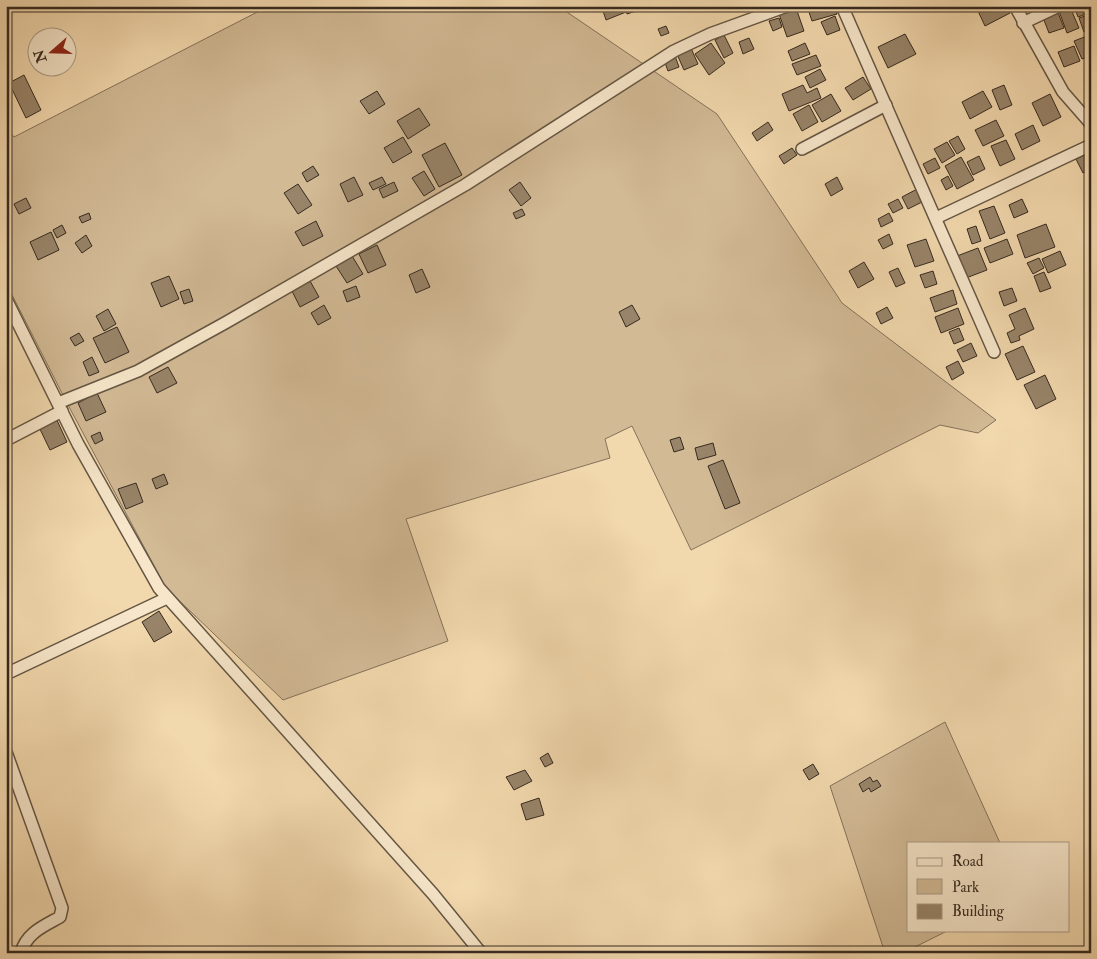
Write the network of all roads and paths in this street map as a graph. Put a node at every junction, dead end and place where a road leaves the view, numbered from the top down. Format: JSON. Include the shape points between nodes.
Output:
{"nodes":[{"id":1,"x":787,"y":6,"type":"edge"},
{"id":2,"x":842,"y":6,"type":"edge"},
{"id":3,"x":1015,"y":6,"type":"edge"},
{"id":4,"x":1060,"y":6,"type":"edge"},
{"id":5,"x":1023,"y":23,"type":"junction"},
{"id":6,"x":886,"y":105,"type":"junction"},
{"id":7,"x":1091,"y":124,"type":"edge"},
{"id":8,"x":1091,"y":145,"type":"edge"},
{"id":9,"x":802,"y":149,"type":"dead end"},
{"id":10,"x":936,"y":218,"type":"junction"},
{"id":11,"x":6,"y":299,"type":"edge"},
{"id":12,"x":994,"y":352,"type":"dead end"},
{"id":13,"x":60,"y":407,"type":"junction"},
{"id":14,"x":6,"y":440,"type":"edge"},
{"id":15,"x":167,"y":598,"type":"junction"},
{"id":16,"x":6,"y":674,"type":"edge"},
{"id":17,"x":6,"y":752,"type":"edge"},
{"id":18,"x":21,"y":953,"type":"edge"},
{"id":19,"x":481,"y":953,"type":"edge"}],
"edges":[{"from":1,"to":13,"type":"street","via":[[674,51],[465,185],[138,371]]},
{"from":2,"to":6,"type":"street"},
{"from":3,"to":5,"type":"street"},
{"from":4,"to":5,"type":"street"},
{"from":5,"to":7,"type":"street","via":[[1063,92]]},
{"from":6,"to":9,"type":"street"},
{"from":6,"to":10,"type":"street"},
{"from":8,"to":10,"type":"street"},
{"from":10,"to":12,"type":"street"},
{"from":11,"to":13,"type":"street"},
{"from":13,"to":14,"type":"street"},
{"from":13,"to":15,"type":"street","via":[[158,588]]},
{"from":15,"to":16,"type":"street"},
{"from":15,"to":19,"type":"street","via":[[434,894]]},
{"from":17,"to":18,"type":"street","via":[[62,908],[60,916],[28,936]]}]}
